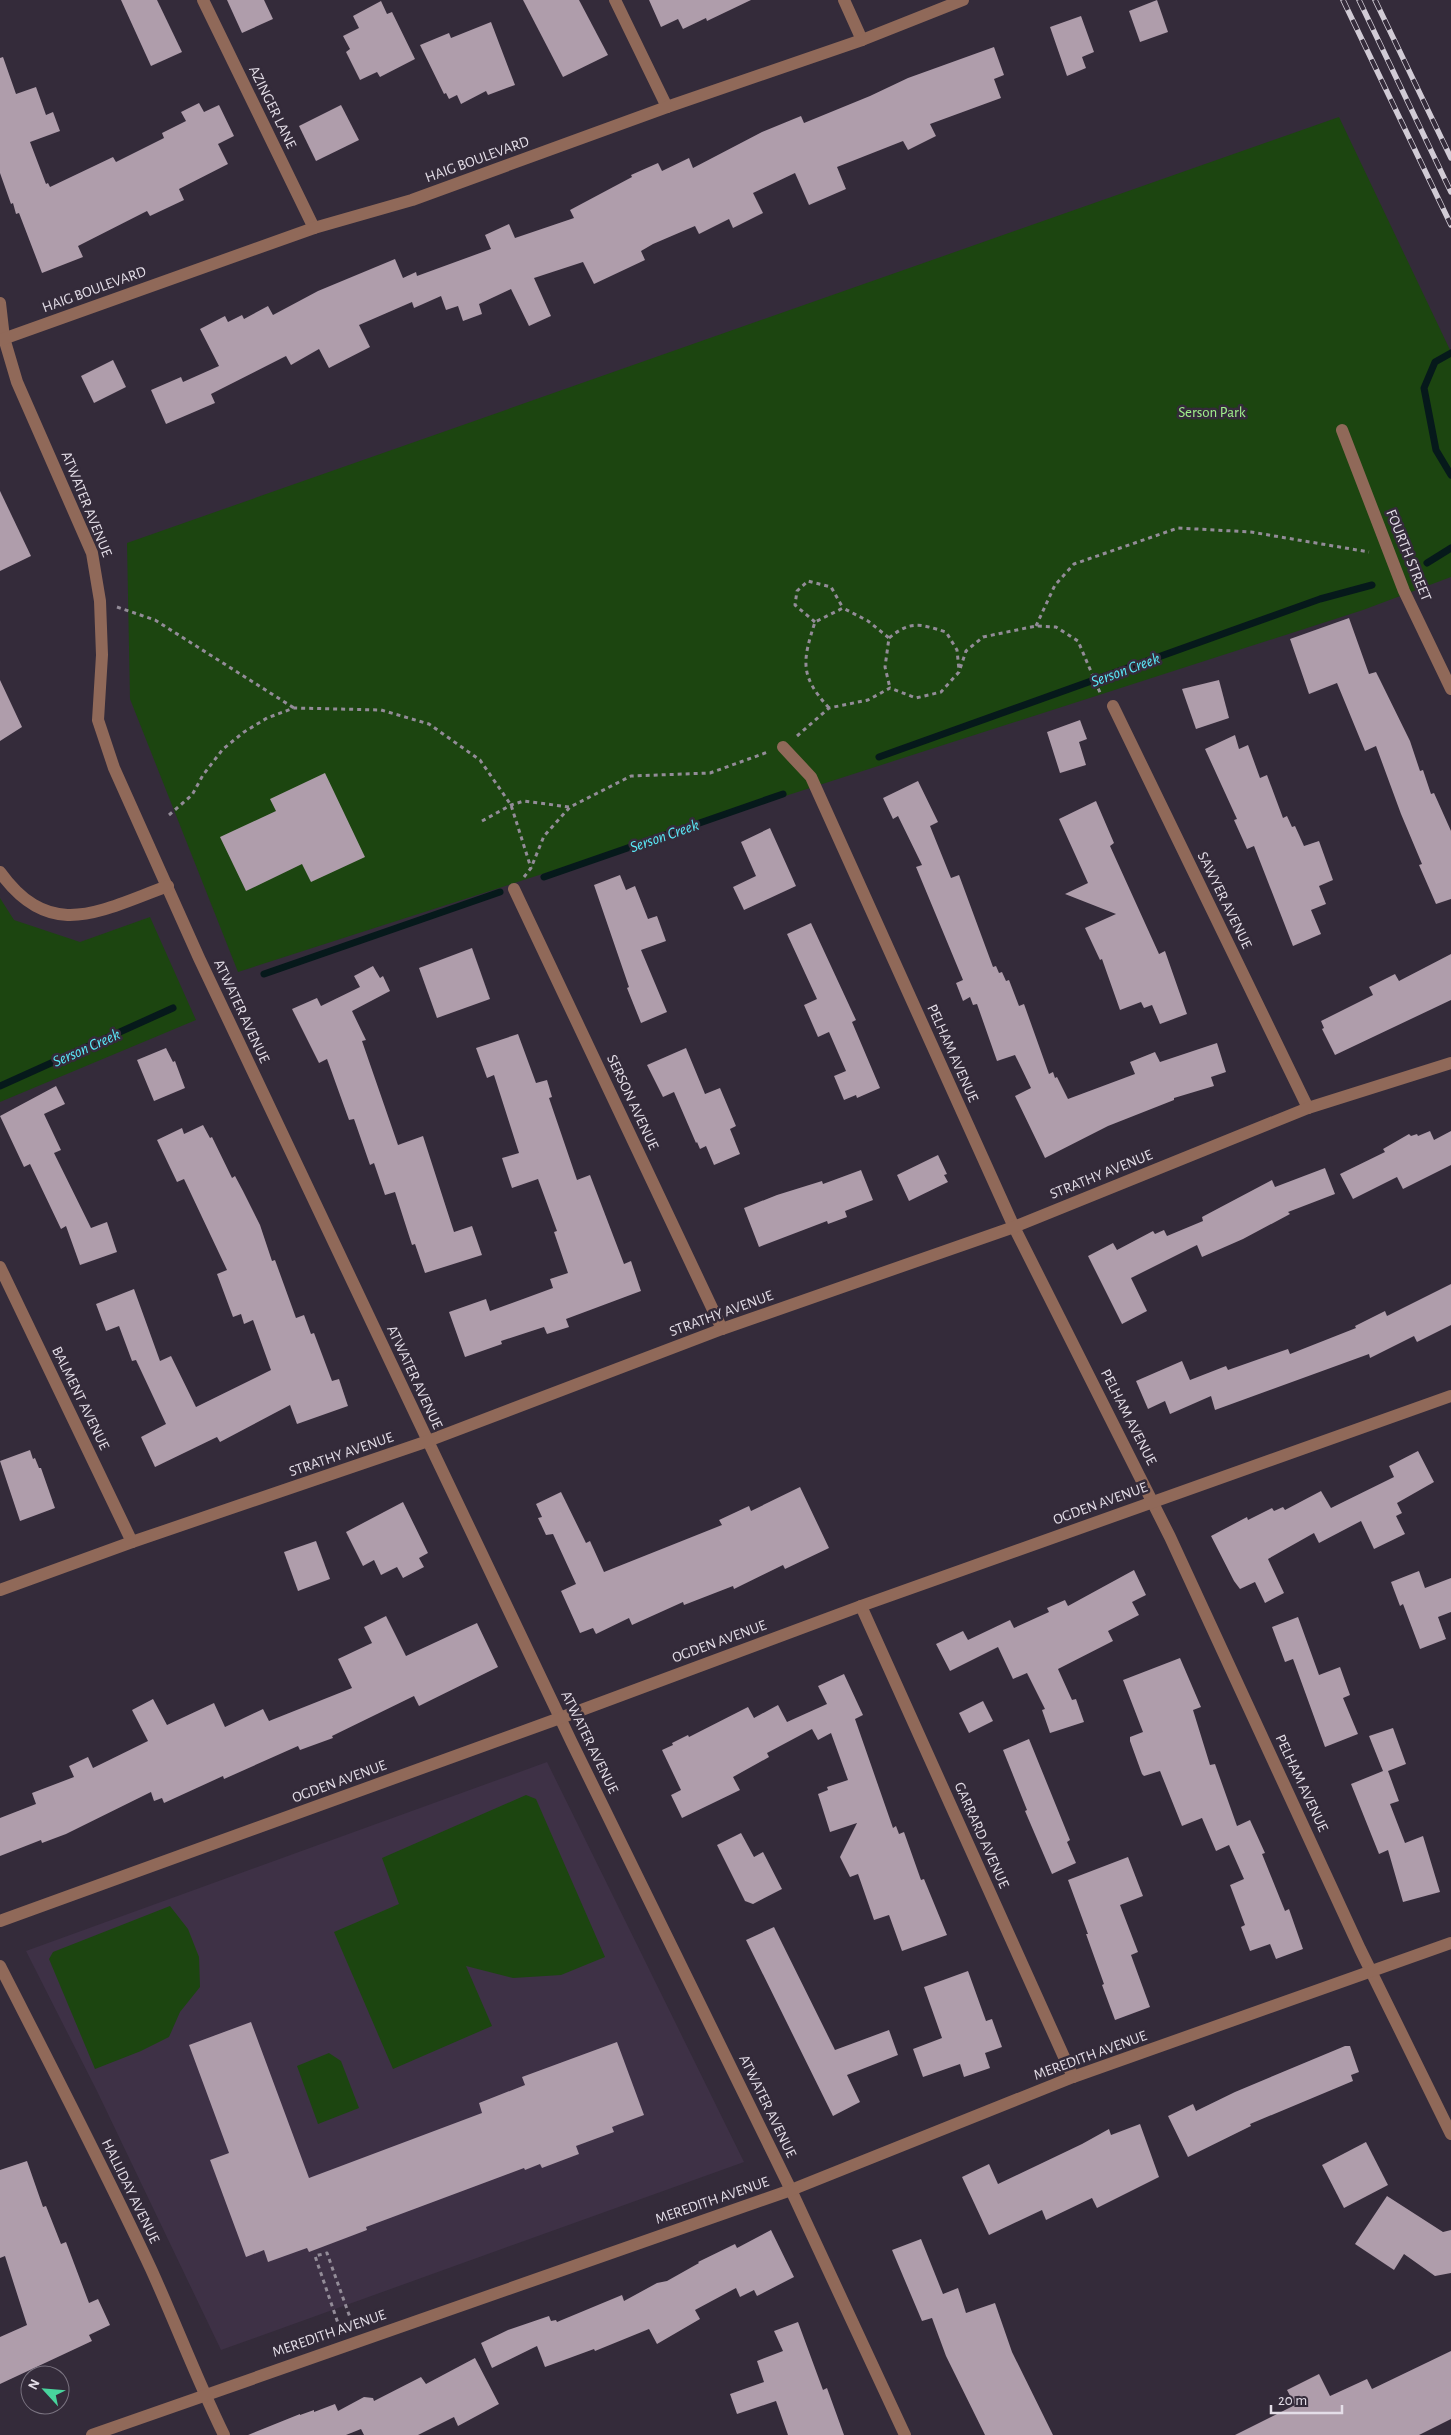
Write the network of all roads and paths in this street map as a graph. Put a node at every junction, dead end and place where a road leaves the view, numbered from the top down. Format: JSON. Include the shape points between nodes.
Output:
{"nodes":[{"id":1,"x":203,"y":0,"type":"edge"},
{"id":2,"x":615,"y":0,"type":"edge"},
{"id":3,"x":844,"y":0,"type":"edge"},
{"id":4,"x":963,"y":0,"type":"edge"},
{"id":5,"x":862,"y":40,"type":"junction"},
{"id":6,"x":667,"y":107,"type":"junction"},
{"id":7,"x":314,"y":228,"type":"junction"},
{"id":8,"x":0,"y":303,"type":"edge"},
{"id":9,"x":2,"y":339,"type":"edge"},
{"id":10,"x":1342,"y":430,"type":"dead end"},
{"id":11,"x":1390,"y":556,"type":"junction"},
{"id":12,"x":100,"y":601,"type":"junction"},
{"id":13,"x":843,"y":608,"type":"junction"},
{"id":14,"x":815,"y":622,"type":"junction"},
{"id":15,"x":1036,"y":626,"type":"junction"},
{"id":16,"x":888,"y":638,"type":"junction"},
{"id":17,"x":959,"y":672,"type":"junction"},
{"id":18,"x":890,"y":688,"type":"junction"},
{"id":19,"x":1451,"y":689,"type":"edge"},
{"id":20,"x":1108,"y":703,"type":"joint"},
{"id":21,"x":294,"y":708,"type":"junction"},
{"id":22,"x":829,"y":708,"type":"junction"},
{"id":23,"x":783,"y":747,"type":"junction"},
{"id":24,"x":511,"y":805,"type":"junction"},
{"id":25,"x":570,"y":807,"type":"junction"},
{"id":26,"x":168,"y":815,"type":"dead end"},
{"id":27,"x":482,"y":821,"type":"dead end"},
{"id":28,"x":0,"y":872,"type":"edge"},
{"id":29,"x":168,"y":886,"type":"junction"},
{"id":30,"x":514,"y":889,"type":"dead end"},
{"id":31,"x":1451,"y":1063,"type":"edge"},
{"id":32,"x":1308,"y":1108,"type":"junction"},
{"id":33,"x":1014,"y":1227,"type":"junction"},
{"id":34,"x":0,"y":1268,"type":"edge"},
{"id":35,"x":722,"y":1329,"type":"junction"},
{"id":36,"x":1450,"y":1400,"type":"edge"},
{"id":37,"x":428,"y":1442,"type":"junction"},
{"id":38,"x":1152,"y":1502,"type":"junction"},
{"id":39,"x":132,"y":1542,"type":"junction"},
{"id":40,"x":0,"y":1590,"type":"edge"},
{"id":41,"x":861,"y":1606,"type":"junction"},
{"id":42,"x":560,"y":1718,"type":"junction"},
{"id":43,"x":0,"y":1921,"type":"edge"},
{"id":44,"x":1451,"y":1943,"type":"edge"},
{"id":45,"x":0,"y":1966,"type":"edge"},
{"id":46,"x":1371,"y":1971,"type":"junction"},
{"id":47,"x":1073,"y":2077,"type":"junction"},
{"id":48,"x":1451,"y":2134,"type":"edge"},
{"id":49,"x":790,"y":2190,"type":"junction"},
{"id":50,"x":358,"y":2340,"type":"junction"},
{"id":51,"x":346,"y":2344,"type":"junction"},
{"id":52,"x":204,"y":2394,"type":"junction"},
{"id":53,"x":92,"y":2435,"type":"edge"},
{"id":54,"x":224,"y":2435,"type":"edge"},
{"id":55,"x":905,"y":2435,"type":"edge"}],
"edges":[{"from":1,"to":7,"type":"street","name":"AZINGER LANE"},
{"from":2,"to":6,"type":"street"},
{"from":3,"to":5,"type":"street"},
{"from":4,"to":5,"type":"street","name":"HAIG BOULEVARD"},
{"from":5,"to":6,"type":"street","name":"HAIG BOULEVARD"},
{"from":6,"to":7,"type":"street","name":"HAIG BOULEVARD","via":[[412,200]]},
{"from":7,"to":9,"type":"street","name":"HAIG BOULEVARD"},
{"from":8,"to":9,"type":"street","name":"ATWATER AVENUE"},
{"from":9,"to":12,"type":"street","name":"ATWATER AVENUE","via":[[17,382],[92,553]]},
{"from":10,"to":11,"type":"street","name":"FOURTH STREET"},
{"from":11,"to":15,"type":"path","via":[[1251,532],[1178,528],[1074,564],[1055,585]]},
{"from":11,"to":19,"type":"street","name":"FOURTH STREET"},
{"from":12,"to":21,"type":"path","via":[[155,620]]},
{"from":12,"to":29,"type":"street","name":"ATWATER AVENUE","via":[[102,655],[98,720],[101,734]]},
{"from":13,"to":14,"type":"path"},
{"from":13,"to":14,"type":"path","via":[[831,587],[808,581],[797,591],[795,605]]},
{"from":13,"to":16,"type":"path","via":[[868,621]]},
{"from":14,"to":22,"type":"path","via":[[806,648],[806,674],[816,694]]},
{"from":15,"to":17,"type":"path","via":[[984,637],[966,651]]},
{"from":15,"to":20,"type":"path","via":[[1056,627],[1078,640]]},
{"from":16,"to":17,"type":"path","via":[[903,626],[923,625],[946,632],[957,650]]},
{"from":16,"to":18,"type":"path","via":[[886,666]]},
{"from":17,"to":18,"type":"path","via":[[941,692],[916,698]]},
{"from":18,"to":22,"type":"path","via":[[868,700]]},
{"from":20,"to":32,"type":"street","name":"SAWYER AVENUE"},
{"from":21,"to":24,"type":"path","via":[[381,710],[429,724],[480,760]]},
{"from":21,"to":26,"type":"path","via":[[267,718],[223,749],[192,795]]},
{"from":22,"to":23,"type":"path"},
{"from":23,"to":25,"type":"path","via":[[710,773],[631,776]]},
{"from":23,"to":33,"type":"street","name":"PELHAM AVENUE","via":[[811,777]]},
{"from":24,"to":25,"type":"path","via":[[524,801]]},
{"from":24,"to":25,"type":"path","via":[[531,868],[544,836]]},
{"from":24,"to":27,"type":"path"},
{"from":28,"to":29,"type":"street","via":[[14,892],[34,906],[60,915],[85,916]]},
{"from":29,"to":37,"type":"street","name":"ATWATER AVENUE","via":[[198,958]]},
{"from":30,"to":35,"type":"street","name":"SERSON AVENUE"},
{"from":31,"to":32,"type":"street","name":"STRATHY AVENUE"},
{"from":32,"to":33,"type":"street","name":"STRATHY AVENUE"},
{"from":33,"to":35,"type":"street","name":"STRATHY AVENUE"},
{"from":33,"to":38,"type":"street","name":"PELHAM AVENUE"},
{"from":34,"to":39,"type":"street","name":"BALMENT AVENUE"},
{"from":35,"to":37,"type":"street","name":"STRATHY AVENUE"},
{"from":36,"to":38,"type":"street","name":"OGDEN AVENUE"},
{"from":37,"to":39,"type":"street","name":"STRATHY AVENUE"},
{"from":37,"to":42,"type":"street","name":"ATWATER AVENUE"},
{"from":38,"to":41,"type":"street","name":"OGDEN AVENUE"},
{"from":38,"to":46,"type":"street","name":"PELHAM AVENUE"},
{"from":39,"to":40,"type":"street","name":"STRATHY AVENUE"},
{"from":41,"to":42,"type":"street","name":"OGDEN AVENUE"},
{"from":41,"to":47,"type":"street","name":"GARRARD AVENUE"},
{"from":42,"to":43,"type":"street","name":"OGDEN AVENUE"},
{"from":42,"to":49,"type":"street","name":"ATWATER AVENUE"},
{"from":44,"to":46,"type":"street","name":"MEREDITH AVENUE"},
{"from":45,"to":52,"type":"street","name":"HALLIDAY AVENUE","via":[[151,2270]]},
{"from":46,"to":47,"type":"street","name":"MEREDITH AVENUE"},
{"from":46,"to":48,"type":"street","name":"PELHAM AVENUE"},
{"from":47,"to":49,"type":"street","name":"MEREDITH AVENUE"},
{"from":49,"to":50,"type":"street","name":"MEREDITH AVENUE"},
{"from":49,"to":55,"type":"street","name":"ATWATER AVENUE"},
{"from":50,"to":51,"type":"street","name":"MEREDITH AVENUE"},
{"from":50,"to":51,"type":"path","via":[[328,2253],[315,2256]]},
{"from":51,"to":52,"type":"street","name":"MEREDITH AVENUE"},
{"from":52,"to":53,"type":"street","name":"MEREDITH AVENUE"},
{"from":52,"to":54,"type":"street","name":"HALLIDAY AVENUE"}]}
